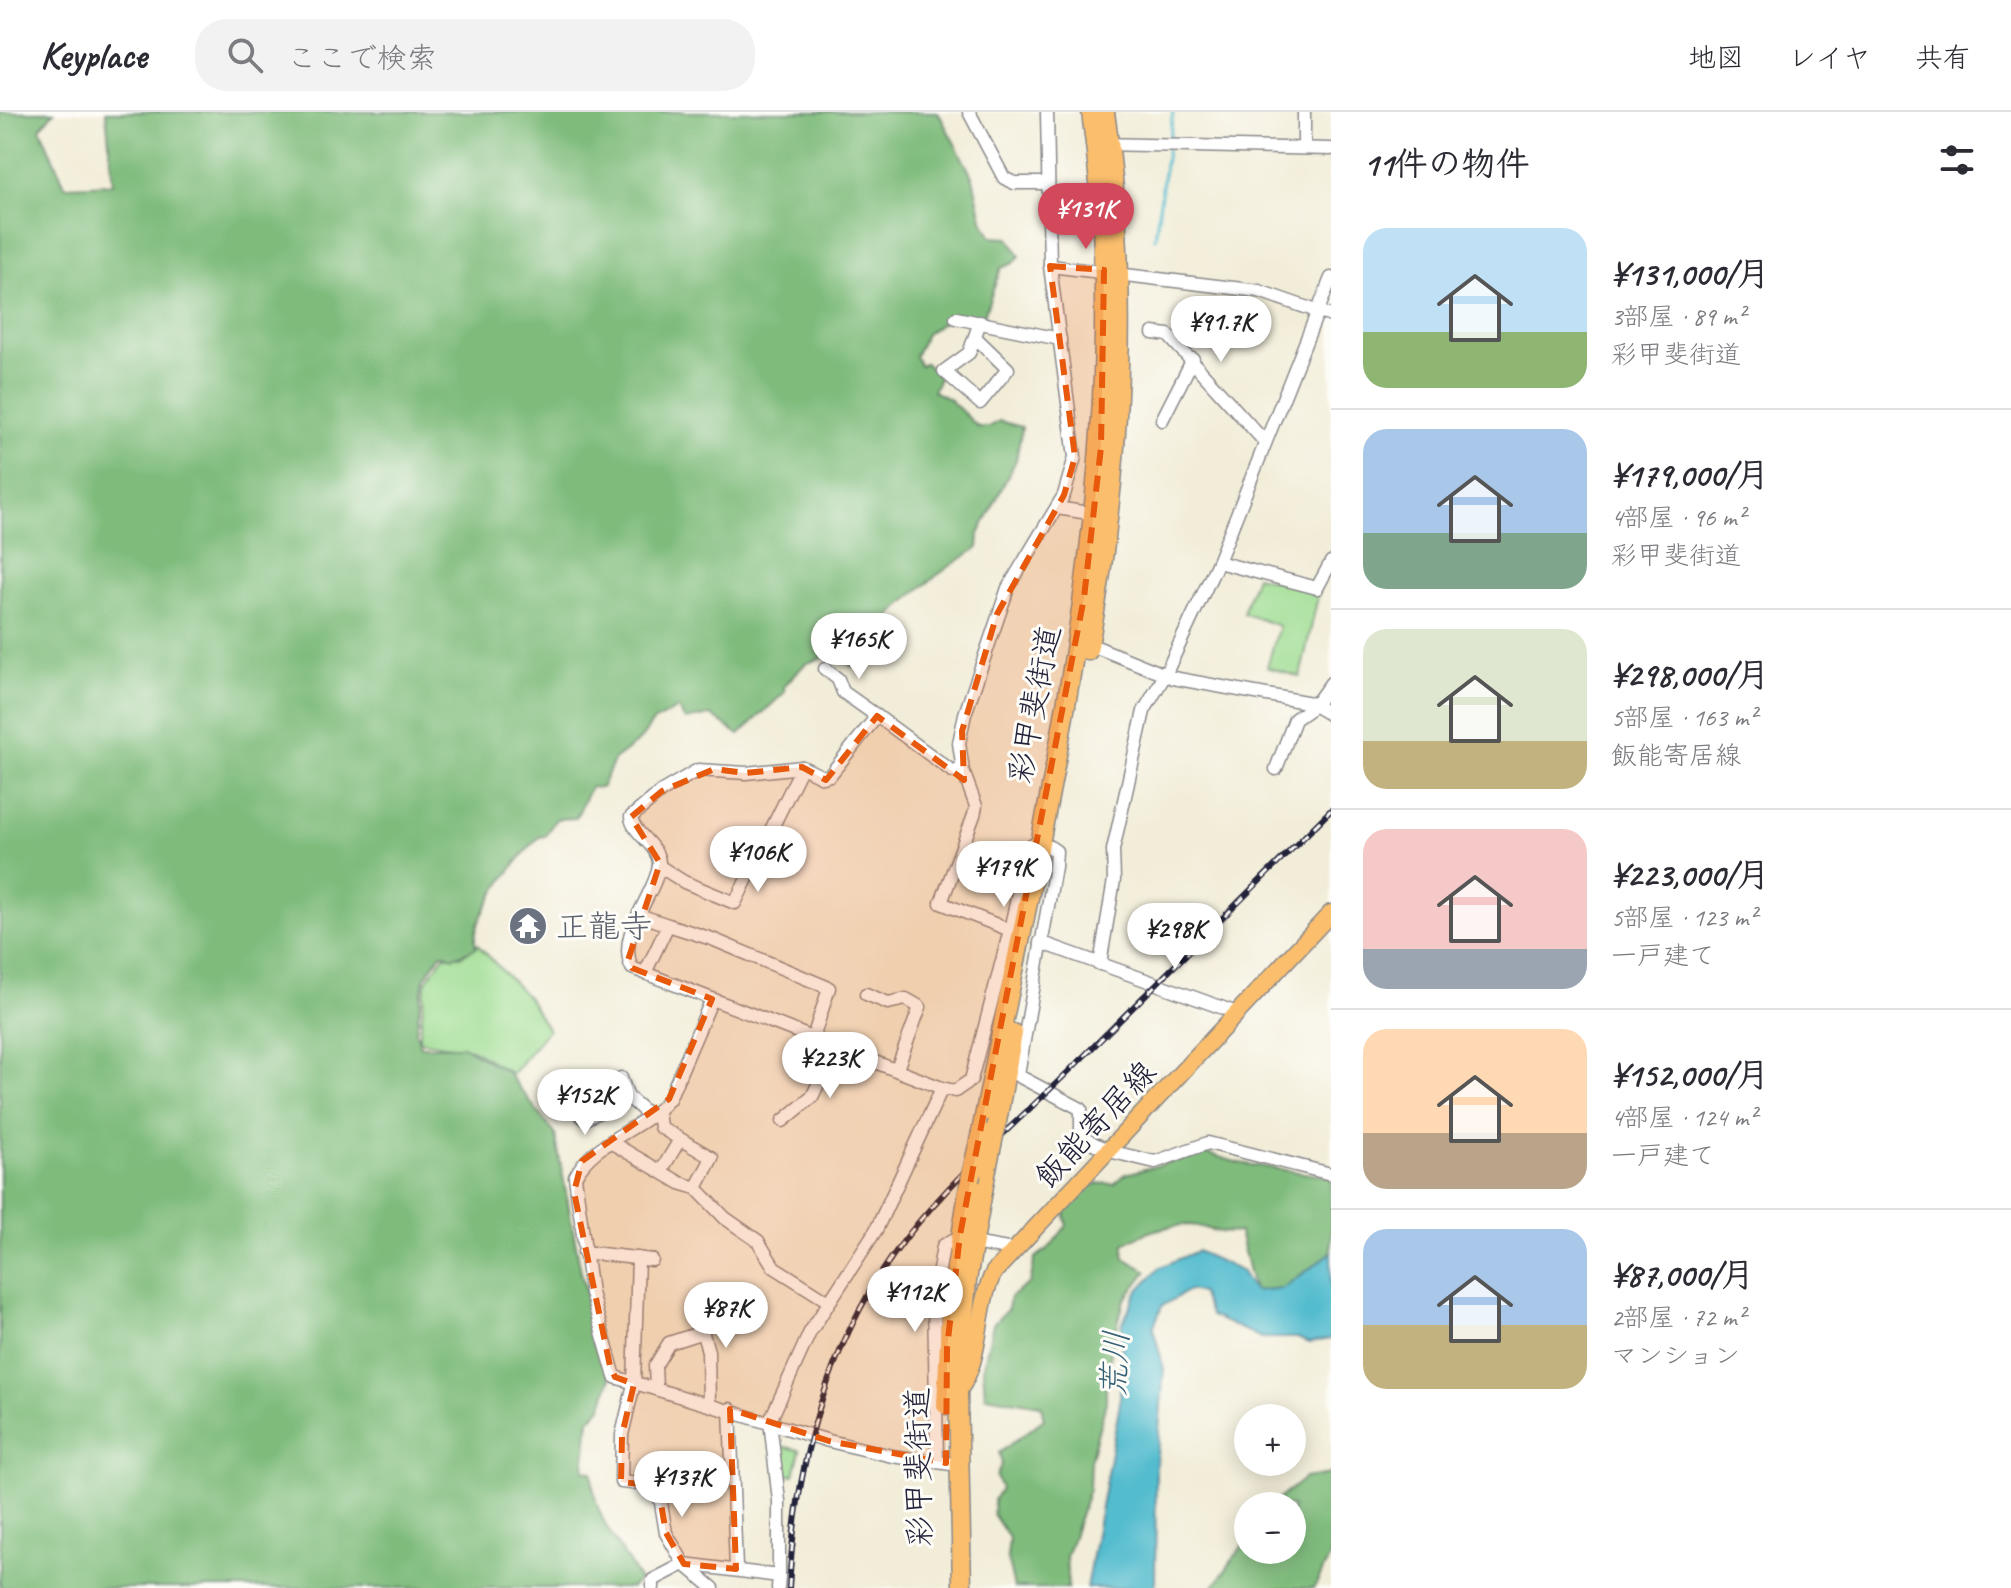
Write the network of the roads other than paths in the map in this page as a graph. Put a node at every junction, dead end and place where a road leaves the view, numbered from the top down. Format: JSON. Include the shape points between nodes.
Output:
{"nodes":[{"id":1,"x":969,"y":112,"type":"edge"},
{"id":2,"x":1047,"y":112,"type":"edge"},
{"id":3,"x":1091,"y":112,"type":"edge"},
{"id":4,"x":1105,"y":112,"type":"edge"},
{"id":5,"x":1304,"y":112,"type":"edge"},
{"id":6,"x":1102,"y":144,"type":"junction"},
{"id":7,"x":1304,"y":146,"type":"junction"},
{"id":8,"x":1331,"y":149,"type":"edge"},
{"id":9,"x":1046,"y":183,"type":"junction"},
{"id":10,"x":1050,"y":266,"type":"junction"},
{"id":11,"x":1110,"y":272,"type":"junction"},
{"id":12,"x":1331,"y":278,"type":"edge"},
{"id":13,"x":1325,"y":314,"type":"edge"},
{"id":14,"x":956,"y":318,"type":"dead end"},
{"id":15,"x":980,"y":322,"type":"junction"},
{"id":16,"x":1153,"y":333,"type":"dead end"},
{"id":17,"x":977,"y":339,"type":"junction"},
{"id":18,"x":1060,"y":339,"type":"junction"},
{"id":19,"x":1193,"y":359,"type":"junction"},
{"id":20,"x":1162,"y":420,"type":"dead end"},
{"id":21,"x":1264,"y":441,"type":"junction"},
{"id":22,"x":1057,"y":508,"type":"junction"},
{"id":23,"x":1095,"y":514,"type":"junction"},
{"id":24,"x":1218,"y":562,"type":"junction"},
{"id":25,"x":1331,"y":562,"type":"edge"},
{"id":26,"x":1089,"y":644,"type":"junction"},
{"id":27,"x":825,"y":669,"type":"dead end"},
{"id":28,"x":1165,"y":675,"type":"junction"},
{"id":29,"x":1331,"y":683,"type":"edge"},
{"id":30,"x":1315,"y":705,"type":"junction"},
{"id":31,"x":1331,"y":715,"type":"edge"},
{"id":32,"x":877,"y":716,"type":"junction"},
{"id":33,"x":802,"y":767,"type":"junction"},
{"id":34,"x":1276,"y":769,"type":"dead end"},
{"id":35,"x":963,"y":771,"type":"junction"},
{"id":36,"x":1044,"y":845,"type":"junction"},
{"id":37,"x":659,"y":866,"type":"junction"},
{"id":38,"x":1331,"y":913,"type":"edge"},
{"id":39,"x":639,"y":915,"type":"junction"},
{"id":40,"x":668,"y":925,"type":"junction"},
{"id":41,"x":1010,"y":930,"type":"junction"},
{"id":42,"x":1040,"y":942,"type":"junction"},
{"id":43,"x":1100,"y":964,"type":"junction"},
{"id":44,"x":645,"y":973,"type":"junction"},
{"id":45,"x":866,"y":994,"type":"dead end"},
{"id":46,"x":712,"y":999,"type":"junction"},
{"id":47,"x":1237,"y":1013,"type":"junction"},
{"id":48,"x":813,"y":1038,"type":"junction"},
{"id":49,"x":836,"y":1047,"type":"junction"},
{"id":50,"x":897,"y":1069,"type":"junction"},
{"id":51,"x":621,"y":1078,"type":"dead end"},
{"id":52,"x":942,"y":1088,"type":"junction"},
{"id":53,"x":556,"y":1090,"type":"dead end"},
{"id":54,"x":628,"y":1097,"type":"junction"},
{"id":55,"x":654,"y":1114,"type":"junction"},
{"id":56,"x":783,"y":1121,"type":"dead end"},
{"id":57,"x":989,"y":1127,"type":"junction"},
{"id":58,"x":679,"y":1141,"type":"junction"},
{"id":59,"x":612,"y":1143,"type":"junction"},
{"id":60,"x":1109,"y":1151,"type":"junction"},
{"id":61,"x":661,"y":1171,"type":"junction"},
{"id":62,"x":1331,"y":1174,"type":"edge"},
{"id":63,"x":696,"y":1188,"type":"junction"},
{"id":64,"x":953,"y":1240,"type":"dead end"},
{"id":65,"x":979,"y":1244,"type":"dead end"},
{"id":66,"x":1013,"y":1250,"type":"junction"},
{"id":67,"x":584,"y":1252,"type":"junction"},
{"id":68,"x":638,"y":1258,"type":"junction"},
{"id":69,"x":652,"y":1260,"type":"dead end"},
{"id":70,"x":828,"y":1301,"type":"junction"},
{"id":71,"x":694,"y":1304,"type":"dead end"},
{"id":72,"x":703,"y":1332,"type":"junction"},
{"id":73,"x":634,"y":1384,"type":"junction"},
{"id":74,"x":656,"y":1389,"type":"junction"},
{"id":75,"x":952,"y":1391,"type":"junction"},
{"id":76,"x":709,"y":1403,"type":"junction"},
{"id":77,"x":730,"y":1409,"type":"junction"},
{"id":78,"x":770,"y":1421,"type":"junction"},
{"id":79,"x":947,"y":1463,"type":"junction"},
{"id":80,"x":684,"y":1564,"type":"junction"},
{"id":81,"x":736,"y":1569,"type":"junction"},
{"id":82,"x":779,"y":1582,"type":"edge"},
{"id":83,"x":653,"y":1588,"type":"edge"},
{"id":84,"x":713,"y":1588,"type":"edge"},
{"id":85,"x":950,"y":1588,"type":"edge"},
{"id":86,"x":962,"y":1588,"type":"edge"}],
"edges":[{"from":1,"to":9,"type":"street","via":[[1004,178]]},
{"from":2,"to":9,"type":"street"},
{"from":3,"to":6,"type":"highway","name":"彩甲斐街道"},
{"from":4,"to":6,"type":"highway","name":"彩甲斐街道"},
{"from":5,"to":7,"type":"street"},
{"from":6,"to":7,"type":"street"},
{"from":6,"to":11,"type":"highway","name":"彩甲斐街道"},
{"from":7,"to":8,"type":"street"},
{"from":9,"to":10,"type":"street"},
{"from":10,"to":11,"type":"street"},
{"from":10,"to":18,"type":"street"},
{"from":11,"to":13,"type":"street","via":[[1259,291]]},
{"from":11,"to":23,"type":"highway","name":"彩甲斐街道"},
{"from":11,"to":26,"type":"highway","name":"彩甲斐街道","via":[[1112,467]]},
{"from":12,"to":13,"type":"street"},
{"from":13,"to":21,"type":"street"},
{"from":14,"to":15,"type":"street"},
{"from":15,"to":17,"type":"street"},
{"from":15,"to":18,"type":"street"},
{"from":16,"to":19,"type":"street","via":[[1168,335]]},
{"from":17,"to":17,"type":"street","via":[[1008,369],[980,403],[944,371],[963,359]]},
{"from":18,"to":22,"type":"street","via":[[1075,457]]},
{"from":19,"to":20,"type":"street"},
{"from":19,"to":21,"type":"street"},
{"from":21,"to":24,"type":"street"},
{"from":22,"to":23,"type":"street"},
{"from":22,"to":35,"type":"street","via":[[997,614],[965,714],[959,743]]},
{"from":23,"to":36,"type":"highway","name":"彩甲斐街道"},
{"from":24,"to":25,"type":"street","via":[[1317,588]]},
{"from":24,"to":28,"type":"street"},
{"from":26,"to":28,"type":"street"},
{"from":26,"to":36,"type":"highway","name":"彩甲斐街道"},
{"from":27,"to":32,"type":"street","via":[[838,679],[843,692]]},
{"from":28,"to":30,"type":"street"},
{"from":28,"to":43,"type":"street","via":[[1144,711],[1136,745],[1113,850],[1114,880]]},
{"from":29,"to":30,"type":"street"},
{"from":30,"to":31,"type":"street"},
{"from":30,"to":34,"type":"street","via":[[1295,719]]},
{"from":32,"to":33,"type":"street","via":[[830,775]]},
{"from":32,"to":35,"type":"street","via":[[952,771]]},
{"from":33,"to":37,"type":"street","via":[[735,903]]},
{"from":33,"to":37,"type":"street","via":[[746,773],[698,770],[662,791],[631,817]]},
{"from":35,"to":41,"type":"street","via":[[976,806],[941,903]]},
{"from":36,"to":41,"type":"street","via":[[1029,847]]},
{"from":36,"to":42,"type":"street","via":[[1056,851]]},
{"from":36,"to":57,"type":"highway","name":"彩甲斐街道"},
{"from":37,"to":39,"type":"street"},
{"from":38,"to":47,"type":"main road","name":"飯能寄居線"},
{"from":39,"to":40,"type":"street"},
{"from":39,"to":44,"type":"street","via":[[627,952],[632,968]]},
{"from":40,"to":44,"type":"street"},
{"from":40,"to":48,"type":"street","via":[[829,988]]},
{"from":41,"to":52,"type":"street","via":[[981,1066],[963,1088]]},
{"from":42,"to":43,"type":"street"},
{"from":42,"to":60,"type":"street","via":[[1032,1007],[1015,1074],[1081,1109],[1081,1137]]},
{"from":43,"to":47,"type":"street"},
{"from":44,"to":46,"type":"street"},
{"from":45,"to":50,"type":"street","via":[[888,1003],[906,999],[920,1007]]},
{"from":46,"to":48,"type":"street"},
{"from":46,"to":55,"type":"street","via":[[669,1099]]},
{"from":47,"to":60,"type":"main road","name":"飯能寄居線"},
{"from":48,"to":49,"type":"street"},
{"from":49,"to":50,"type":"street"},
{"from":49,"to":56,"type":"street","via":[[812,1097]]},
{"from":50,"to":52,"type":"street"},
{"from":51,"to":54,"type":"street"},
{"from":52,"to":70,"type":"street","via":[[876,1230]]},
{"from":53,"to":54,"type":"street","via":[[585,1119]]},
{"from":54,"to":55,"type":"street"},
{"from":55,"to":58,"type":"street","via":[[660,1127]]},
{"from":55,"to":59,"type":"street"},
{"from":57,"to":75,"type":"highway","name":"彩甲斐街道","bridge":true},
{"from":57,"to":75,"type":"highway","name":"彩甲斐街道","bridge":true,"via":[[970,1180],[951,1299]]},
{"from":58,"to":61,"type":"street"},
{"from":58,"to":63,"type":"street","via":[[712,1158]]},
{"from":59,"to":61,"type":"street"},
{"from":59,"to":67,"type":"street","via":[[582,1161],[575,1177]]},
{"from":60,"to":62,"type":"street","via":[[1155,1162],[1208,1143]]},
{"from":60,"to":66,"type":"main road","name":"飯能寄居線"},
{"from":61,"to":63,"type":"street"},
{"from":63,"to":70,"type":"street","via":[[758,1241],[774,1267]]},
{"from":64,"to":79,"type":"street","via":[[943,1246],[934,1299]]},
{"from":65,"to":66,"type":"street"},
{"from":66,"to":75,"type":"main road","name":"飯能寄居線","via":[[985,1288],[970,1368]]},
{"from":67,"to":68,"type":"street"},
{"from":67,"to":73,"type":"street","via":[[610,1366],[615,1377]]},
{"from":68,"to":69,"type":"street"},
{"from":68,"to":73,"type":"street"},
{"from":70,"to":78,"type":"street"},
{"from":71,"to":72,"type":"street"},
{"from":72,"to":74,"type":"street","via":[[669,1343],[655,1366]]},
{"from":72,"to":76,"type":"street"},
{"from":73,"to":74,"type":"street"},
{"from":73,"to":80,"type":"street","via":[[622,1435],[621,1482],[653,1485],[659,1491],[666,1533]]},
{"from":74,"to":76,"type":"street"},
{"from":75,"to":79,"type":"highway","name":"彩甲斐街道"},
{"from":76,"to":77,"type":"street"},
{"from":77,"to":78,"type":"street"},
{"from":77,"to":81,"type":"street"},
{"from":78,"to":79,"type":"street","via":[[864,1450]]},
{"from":78,"to":82,"type":"street","via":[[779,1501]]},
{"from":79,"to":85,"type":"highway","name":"彩甲斐街道"},
{"from":79,"to":86,"type":"highway","name":"彩甲斐街道"},
{"from":80,"to":81,"type":"street"},
{"from":80,"to":83,"type":"street","via":[[653,1580]]},
{"from":80,"to":84,"type":"street"},
{"from":81,"to":82,"type":"street"}]}
